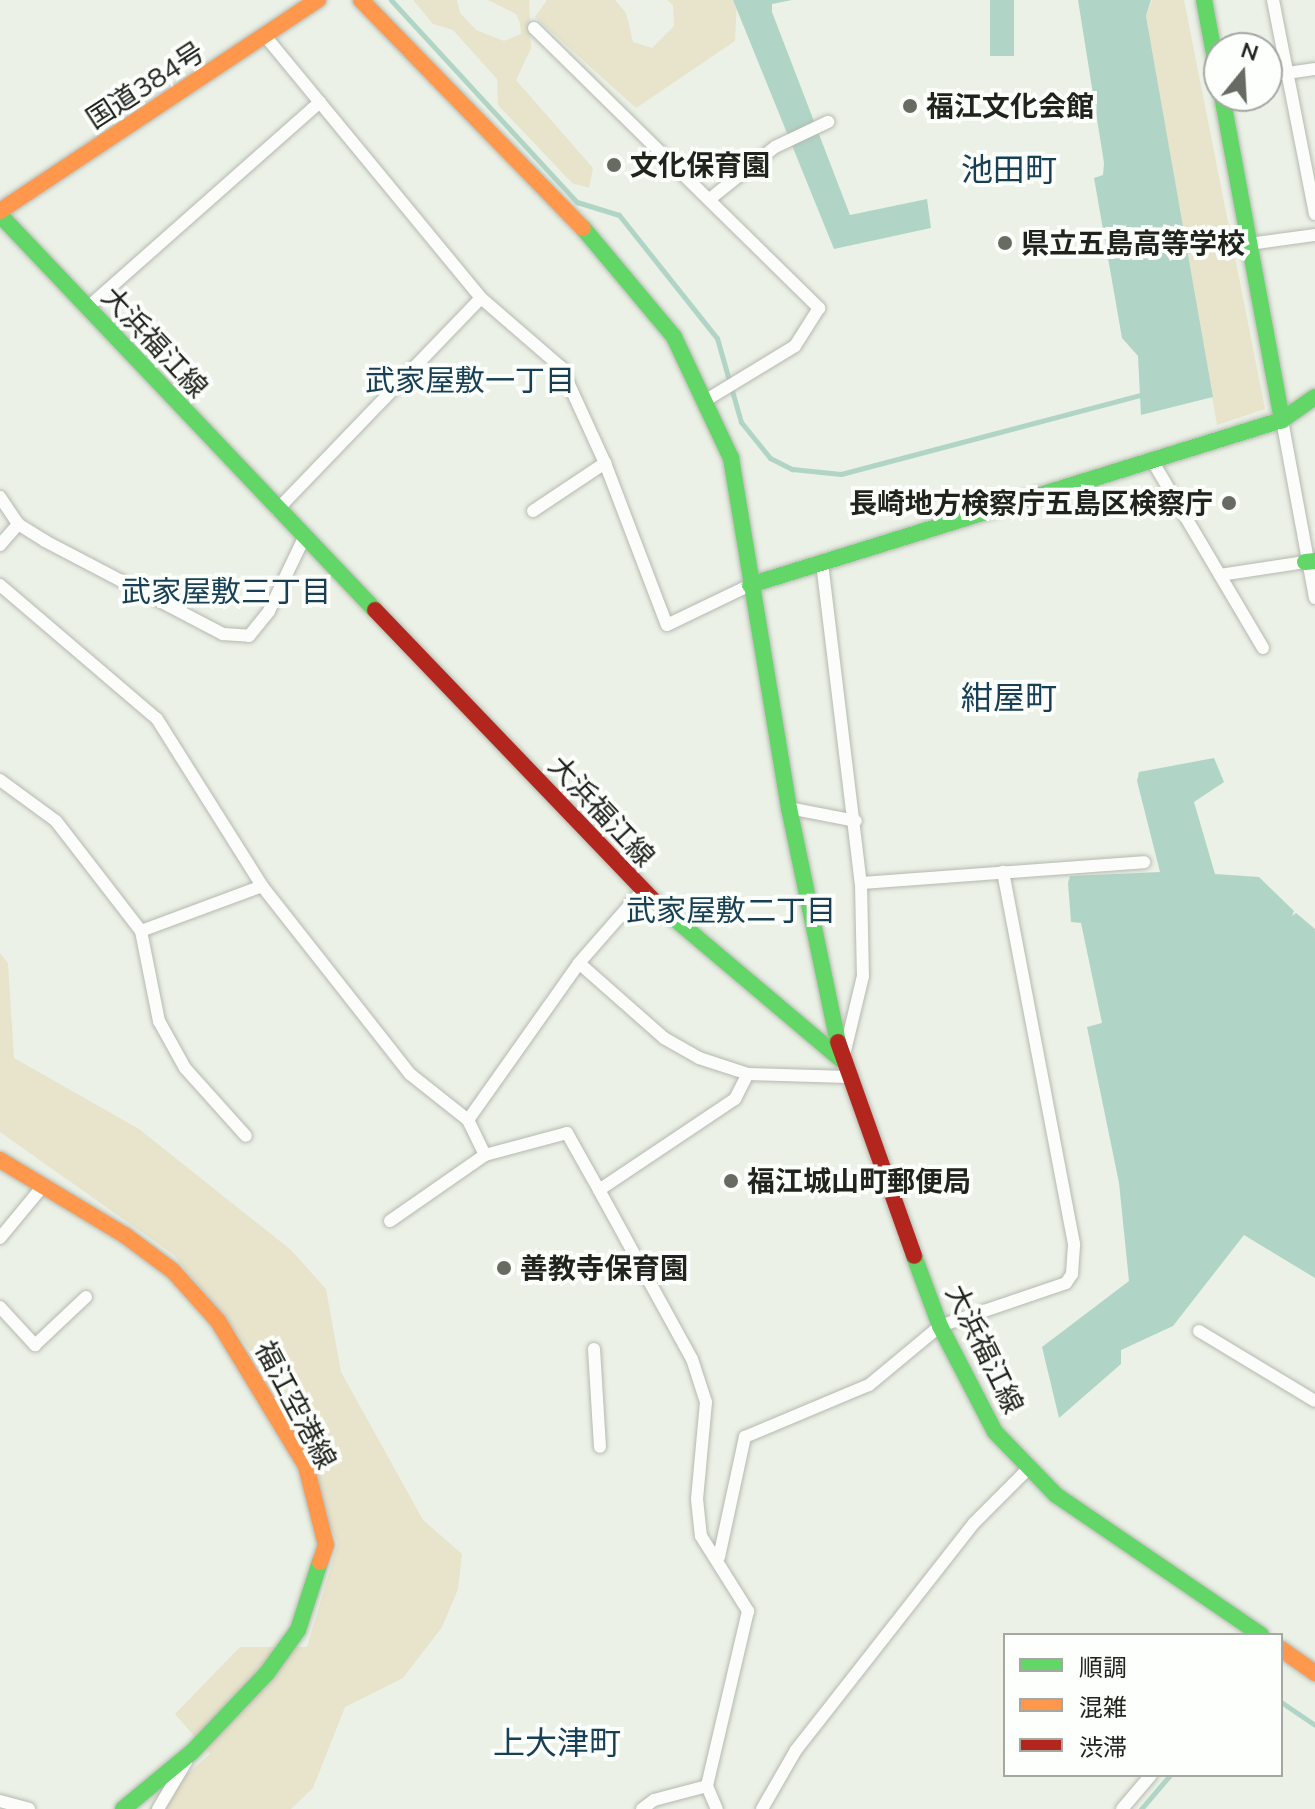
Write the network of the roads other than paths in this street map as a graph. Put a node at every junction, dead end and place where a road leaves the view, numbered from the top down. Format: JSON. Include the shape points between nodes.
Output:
{"nodes":[{"id":1,"x":318,"y":0,"type":"edge"},
{"id":2,"x":361,"y":0,"type":"edge"},
{"id":3,"x":1204,"y":0,"type":"edge"},
{"id":4,"x":1273,"y":0,"type":"edge"},
{"id":5,"x":534,"y":28,"type":"dead end"},
{"id":6,"x":1210,"y":32,"type":"edge"},
{"id":7,"x":266,"y":37,"type":"junction"},
{"id":8,"x":1315,"y":69,"type":"edge"},
{"id":9,"x":1287,"y":73,"type":"junction"},
{"id":10,"x":1283,"y":74,"type":"edge"},
{"id":11,"x":320,"y":102,"type":"junction"},
{"id":12,"x":1225,"y":112,"type":"edge"},
{"id":13,"x":828,"y":122,"type":"dead end"},
{"id":14,"x":711,"y":198,"type":"junction"},
{"id":15,"x":0,"y":213,"type":"edge"},
{"id":16,"x":1315,"y":214,"type":"edge"},
{"id":17,"x":1315,"y":235,"type":"edge"},
{"id":18,"x":1249,"y":244,"type":"junction"},
{"id":19,"x":481,"y":298,"type":"junction"},
{"id":20,"x":87,"y":308,"type":"junction"},
{"id":21,"x":1315,"y":397,"type":"edge"},
{"id":22,"x":703,"y":402,"type":"junction"},
{"id":23,"x":1282,"y":420,"type":"junction"},
{"id":24,"x":1153,"y":462,"type":"junction"},
{"id":25,"x":605,"y":463,"type":"junction"},
{"id":26,"x":0,"y":497,"type":"edge"},
{"id":27,"x":277,"y":510,"type":"junction"},
{"id":28,"x":533,"y":511,"type":"dead end"},
{"id":29,"x":18,"y":524,"type":"junction"},
{"id":30,"x":304,"y":538,"type":"junction"},
{"id":31,"x":0,"y":545,"type":"edge"},
{"id":32,"x":1310,"y":561,"type":"edge"},
{"id":33,"x":822,"y":563,"type":"junction"},
{"id":34,"x":1220,"y":575,"type":"junction"},
{"id":35,"x":0,"y":585,"type":"edge"},
{"id":36,"x":750,"y":585,"type":"junction"},
{"id":37,"x":1315,"y":598,"type":"edge"},
{"id":38,"x":1263,"y":648,"type":"dead end"},
{"id":39,"x":0,"y":780,"type":"edge"},
{"id":40,"x":789,"y":808,"type":"junction"},
{"id":41,"x":856,"y":821,"type":"junction"},
{"id":42,"x":1144,"y":862,"type":"dead end"},
{"id":43,"x":1003,"y":872,"type":"junction"},
{"id":44,"x":861,"y":883,"type":"junction"},
{"id":45,"x":262,"y":886,"type":"junction"},
{"id":46,"x":642,"y":891,"type":"junction"},
{"id":47,"x":141,"y":931,"type":"junction"},
{"id":48,"x":579,"y":963,"type":"junction"},
{"id":49,"x":842,"y":1060,"type":"junction"},
{"id":50,"x":748,"y":1074,"type":"junction"},
{"id":51,"x":848,"y":1077,"type":"junction"},
{"id":52,"x":468,"y":1120,"type":"junction"},
{"id":53,"x":246,"y":1136,"type":"dead end"},
{"id":54,"x":485,"y":1155,"type":"junction"},
{"id":55,"x":0,"y":1160,"type":"edge"},
{"id":56,"x":43,"y":1186,"type":"junction"},
{"id":57,"x":599,"y":1190,"type":"junction"},
{"id":58,"x":390,"y":1221,"type":"dead end"},
{"id":59,"x":0,"y":1238,"type":"edge"},
{"id":60,"x":86,"y":1297,"type":"dead end"},
{"id":61,"x":0,"y":1307,"type":"edge"},
{"id":62,"x":940,"y":1326,"type":"junction"},
{"id":63,"x":1199,"y":1331,"type":"dead end"},
{"id":64,"x":594,"y":1349,"type":"dead end"},
{"id":65,"x":1315,"y":1401,"type":"edge"},
{"id":66,"x":600,"y":1447,"type":"dead end"},
{"id":67,"x":1029,"y":1468,"type":"junction"},
{"id":68,"x":719,"y":1557,"type":"junction"},
{"id":69,"x":1258,"y":1633,"type":"edge"},
{"id":70,"x":1283,"y":1650,"type":"edge"},
{"id":71,"x":1315,"y":1673,"type":"edge"},
{"id":72,"x":192,"y":1752,"type":"junction"},
{"id":73,"x":1149,"y":1777,"type":"edge"},
{"id":74,"x":707,"y":1786,"type":"junction"},
{"id":75,"x":0,"y":1801,"type":"edge"},
{"id":76,"x":29,"y":1809,"type":"edge"},
{"id":77,"x":123,"y":1809,"type":"edge"},
{"id":78,"x":158,"y":1809,"type":"edge"},
{"id":79,"x":642,"y":1809,"type":"edge"},
{"id":80,"x":717,"y":1809,"type":"edge"},
{"id":81,"x":762,"y":1809,"type":"edge"},
{"id":82,"x":1122,"y":1809,"type":"edge"}],
"edges":[{"from":1,"to":7,"type":"main road","name":"国道384号"},
{"from":2,"to":22,"type":"main road","via":[[605,250],[674,337]]},
{"from":3,"to":6,"type":"main road"},
{"from":4,"to":9,"type":"street"},
{"from":5,"to":14,"type":"street"},
{"from":7,"to":11,"type":"street"},
{"from":7,"to":15,"type":"main road","name":"国道384号"},
{"from":8,"to":9,"type":"street"},
{"from":9,"to":10,"type":"street"},
{"from":9,"to":16,"type":"street"},
{"from":11,"to":19,"type":"street"},
{"from":11,"to":20,"type":"street"},
{"from":12,"to":18,"type":"main road"},
{"from":13,"to":14,"type":"street","via":[[775,147]]},
{"from":14,"to":22,"type":"street","via":[[819,308],[795,346]]},
{"from":15,"to":20,"type":"main road","name":"大浜福江線"},
{"from":17,"to":18,"type":"street"},
{"from":18,"to":23,"type":"main road"},
{"from":19,"to":25,"type":"street","via":[[561,367]]},
{"from":19,"to":27,"type":"street"},
{"from":20,"to":27,"type":"main road","name":"大浜福江線"},
{"from":21,"to":23,"type":"main road"},
{"from":22,"to":36,"type":"main road","via":[[731,458]]},
{"from":23,"to":24,"type":"main road"},
{"from":23,"to":32,"type":"street"},
{"from":24,"to":33,"type":"main road"},
{"from":24,"to":34,"type":"street"},
{"from":25,"to":28,"type":"street"},
{"from":25,"to":36,"type":"street","via":[[667,625]]},
{"from":26,"to":29,"type":"street"},
{"from":27,"to":30,"type":"main road","name":"大浜福江線"},
{"from":29,"to":30,"type":"street","via":[[202,626],[249,636],[269,611]]},
{"from":29,"to":31,"type":"street"},
{"from":30,"to":46,"type":"main road","name":"大浜福江線"},
{"from":32,"to":34,"type":"street"},
{"from":32,"to":37,"type":"street"},
{"from":33,"to":36,"type":"main road"},
{"from":33,"to":41,"type":"street"},
{"from":34,"to":38,"type":"street"},
{"from":35,"to":45,"type":"street","via":[[157,719]]},
{"from":36,"to":40,"type":"main road"},
{"from":39,"to":47,"type":"street","via":[[56,821]]},
{"from":40,"to":41,"type":"street"},
{"from":40,"to":49,"type":"main road"},
{"from":41,"to":44,"type":"street"},
{"from":42,"to":43,"type":"street"},
{"from":43,"to":44,"type":"street"},
{"from":43,"to":62,"type":"street","via":[[1074,1244],[1072,1274],[1066,1283]]},
{"from":44,"to":49,"type":"street","via":[[863,976]]},
{"from":45,"to":47,"type":"street"},
{"from":45,"to":52,"type":"street","via":[[410,1074]]},
{"from":46,"to":48,"type":"street"},
{"from":46,"to":49,"type":"main road","name":"大浜福江線"},
{"from":47,"to":53,"type":"street","via":[[159,1021],[185,1068]]},
{"from":48,"to":50,"type":"street","via":[[664,1038],[699,1058]]},
{"from":48,"to":52,"type":"street"},
{"from":49,"to":51,"type":"main road","name":"大浜福江線"},
{"from":50,"to":51,"type":"street"},
{"from":50,"to":57,"type":"street","via":[[735,1099]]},
{"from":51,"to":62,"type":"main road","name":"大浜福江線"},
{"from":52,"to":54,"type":"street"},
{"from":54,"to":57,"type":"street","via":[[567,1133]]},
{"from":54,"to":58,"type":"street"},
{"from":55,"to":56,"type":"main road","name":"福江空港線"},
{"from":56,"to":59,"type":"street"},
{"from":56,"to":72,"type":"main road","name":"福江空港線","via":[[173,1271],[218,1321],[306,1466],[315,1497],[326,1545],[298,1630],[267,1673]]},
{"from":57,"to":68,"type":"street","via":[[692,1359],[702,1388],[706,1402],[697,1499],[701,1536]]},
{"from":60,"to":61,"type":"street","via":[[35,1345]]},
{"from":62,"to":67,"type":"main road","name":"大浜福江線","via":[[995,1432]]},
{"from":62,"to":68,"type":"street","via":[[869,1385],[745,1437]]},
{"from":63,"to":65,"type":"street"},
{"from":64,"to":66,"type":"street"},
{"from":67,"to":69,"type":"main road","name":"大浜福江線","via":[[1056,1495]]},
{"from":67,"to":81,"type":"street","via":[[974,1523],[805,1738]]},
{"from":68,"to":74,"type":"street","via":[[748,1611]]},
{"from":70,"to":71,"type":"main road"},
{"from":72,"to":77,"type":"main road","name":"福江空港線"},
{"from":72,"to":78,"type":"street"},
{"from":73,"to":82,"type":"street"},
{"from":74,"to":79,"type":"street","via":[[654,1800]]},
{"from":74,"to":80,"type":"street"},
{"from":75,"to":76,"type":"street"}]}
